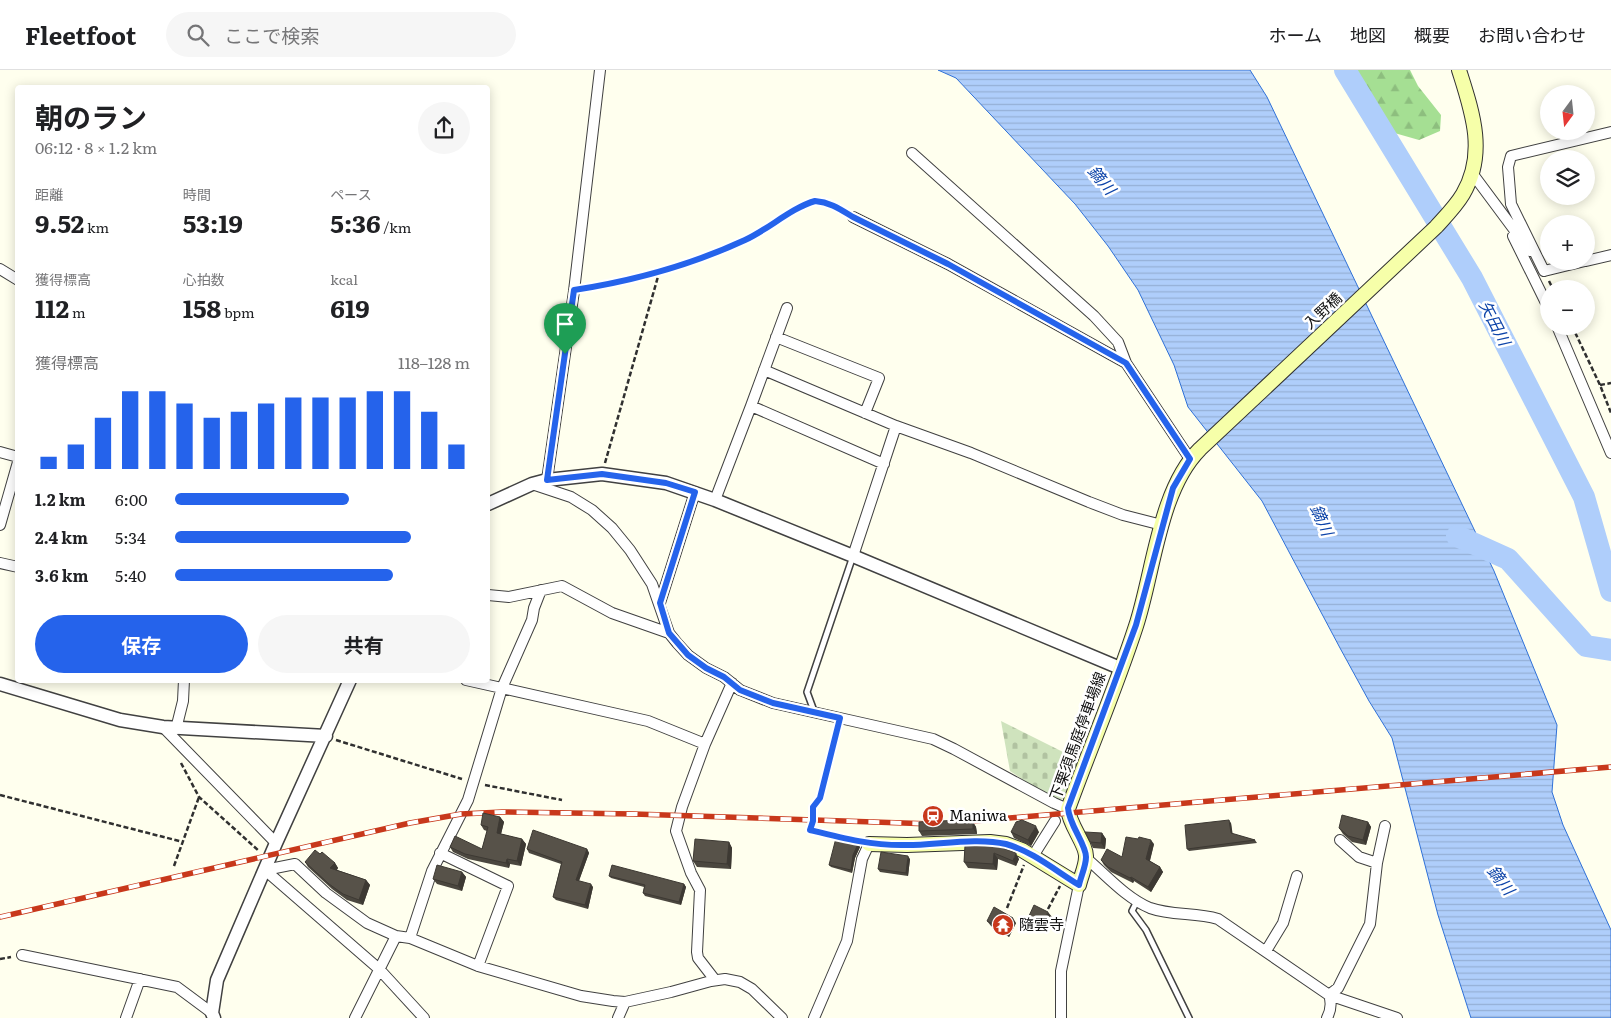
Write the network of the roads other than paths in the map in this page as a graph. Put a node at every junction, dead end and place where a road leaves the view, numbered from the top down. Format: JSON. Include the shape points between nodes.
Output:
{"nodes":[{"id":1,"x":600,"y":70,"type":"edge"},
{"id":2,"x":1459,"y":70,"type":"edge"},
{"id":3,"x":1611,"y":132,"type":"edge"},
{"id":4,"x":912,"y":153,"type":"dead end"},
{"id":5,"x":1472,"y":173,"type":"junction"},
{"id":6,"x":1502,"y":215,"type":"junction"},
{"id":7,"x":853,"y":217,"type":"road end"},
{"id":8,"x":1611,"y":255,"type":"edge"},
{"id":9,"x":1595,"y":259,"type":"edge"},
{"id":10,"x":0,"y":269,"type":"edge"},
{"id":11,"x":1548,"y":270,"type":"edge"},
{"id":12,"x":1544,"y":271,"type":"junction"},
{"id":13,"x":15,"y":278,"type":"edge"},
{"id":14,"x":1540,"y":291,"type":"edge"},
{"id":15,"x":787,"y":308,"type":"dead end"},
{"id":16,"x":1561,"y":335,"type":"edge"},
{"id":17,"x":776,"y":337,"type":"junction"},
{"id":18,"x":1126,"y":363,"type":"junction"},
{"id":19,"x":764,"y":370,"type":"junction"},
{"id":20,"x":752,"y":406,"type":"junction"},
{"id":21,"x":866,"y":413,"type":"junction"},
{"id":22,"x":896,"y":426,"type":"junction"},
{"id":23,"x":0,"y":452,"type":"edge"},
{"id":24,"x":1611,"y":453,"type":"edge"},
{"id":25,"x":1195,"y":454,"type":"junction"},
{"id":26,"x":15,"y":456,"type":"edge"},
{"id":27,"x":884,"y":464,"type":"junction"},
{"id":28,"x":15,"y":472,"type":"edge"},
{"id":29,"x":547,"y":480,"type":"junction"},
{"id":30,"x":532,"y":484,"type":"junction"},
{"id":31,"x":695,"y":492,"type":"junction"},
{"id":32,"x":715,"y":500,"type":"junction"},
{"id":33,"x":490,"y":503,"type":"edge"},
{"id":34,"x":0,"y":524,"type":"edge"},
{"id":35,"x":1162,"y":525,"type":"junction"},
{"id":36,"x":853,"y":556,"type":"junction"},
{"id":37,"x":0,"y":563,"type":"edge"},
{"id":38,"x":15,"y":567,"type":"edge"},
{"id":39,"x":541,"y":590,"type":"junction"},
{"id":40,"x":490,"y":595,"type":"edge"},
{"id":41,"x":660,"y":603,"type":"junction"},
{"id":42,"x":669,"y":633,"type":"junction"},
{"id":43,"x":1120,"y":668,"type":"junction"},
{"id":44,"x":184,"y":683,"type":"edge"},
{"id":45,"x":349,"y":683,"type":"edge"},
{"id":46,"x":480,"y":683,"type":"edge"},
{"id":47,"x":732,"y":683,"type":"junction"},
{"id":48,"x":0,"y":684,"type":"edge"},
{"id":49,"x":502,"y":688,"type":"junction"},
{"id":50,"x":814,"y":711,"type":"junction"},
{"id":51,"x":163,"y":727,"type":"junction"},
{"id":52,"x":176,"y":728,"type":"junction"},
{"id":53,"x":326,"y":736,"type":"junction"},
{"id":54,"x":705,"y":744,"type":"junction"},
{"id":55,"x":1068,"y":808,"type":"junction"},
{"id":56,"x":1055,"y":821,"type":"dead end"},
{"id":57,"x":1385,"y":826,"type":"dead end"},
{"id":58,"x":1340,"y":840,"type":"dead end"},
{"id":59,"x":276,"y":844,"type":"junction"},
{"id":60,"x":869,"y":844,"type":"joint"},
{"id":61,"x":440,"y":853,"type":"junction"},
{"id":62,"x":1031,"y":855,"type":"junction"},
{"id":63,"x":1086,"y":858,"type":"junction"},
{"id":64,"x":1377,"y":863,"type":"junction"},
{"id":65,"x":265,"y":870,"type":"junction"},
{"id":66,"x":1297,"y":876,"type":"dead end"},
{"id":67,"x":1079,"y":885,"type":"junction"},
{"id":68,"x":1137,"y":901,"type":"junction"},
{"id":69,"x":396,"y":936,"type":"junction"},
{"id":70,"x":410,"y":938,"type":"junction"},
{"id":71,"x":1266,"y":951,"type":"junction"},
{"id":72,"x":22,"y":954,"type":"dead end"},
{"id":73,"x":478,"y":966,"type":"junction"},
{"id":74,"x":379,"y":970,"type":"junction"},
{"id":75,"x":140,"y":979,"type":"junction"},
{"id":76,"x":715,"y":980,"type":"junction"},
{"id":77,"x":1329,"y":995,"type":"junction"},
{"id":78,"x":625,"y":1002,"type":"junction"},
{"id":79,"x":213,"y":1016,"type":"edge"},
{"id":80,"x":126,"y":1018,"type":"edge"},
{"id":81,"x":355,"y":1018,"type":"edge"},
{"id":82,"x":424,"y":1018,"type":"edge"},
{"id":83,"x":618,"y":1018,"type":"edge"},
{"id":84,"x":782,"y":1018,"type":"edge"},
{"id":85,"x":814,"y":1018,"type":"edge"},
{"id":86,"x":1062,"y":1018,"type":"edge"},
{"id":87,"x":1189,"y":1018,"type":"edge"},
{"id":88,"x":1327,"y":1018,"type":"edge"},
{"id":89,"x":1397,"y":1018,"type":"edge"}],
"edges":[{"from":1,"to":29,"type":"street"},
{"from":2,"to":5,"type":"main road","via":[[1476,132]]},
{"from":3,"to":12,"type":"street","via":[[1511,156],[1508,167],[1511,204]]},
{"from":4,"to":18,"type":"street","via":[[1094,316],[1118,342]]},
{"from":5,"to":6,"type":"street"},
{"from":5,"to":25,"type":"main road","name":"入野橋","via":[[1464,192],[1436,227]]},
{"from":6,"to":12,"type":"street"},
{"from":6,"to":14,"type":"street"},
{"from":7,"to":18,"type":"street","via":[[948,264]]},
{"from":8,"to":9,"type":"street"},
{"from":10,"to":13,"type":"street"},
{"from":11,"to":12,"type":"street"},
{"from":15,"to":17,"type":"street"},
{"from":16,"to":24,"type":"street"},
{"from":17,"to":19,"type":"street"},
{"from":17,"to":21,"type":"street","via":[[879,378]]},
{"from":18,"to":25,"type":"street"},
{"from":19,"to":20,"type":"street"},
{"from":19,"to":21,"type":"street"},
{"from":20,"to":27,"type":"street"},
{"from":20,"to":32,"type":"street"},
{"from":21,"to":22,"type":"street"},
{"from":22,"to":27,"type":"street"},
{"from":22,"to":35,"type":"street","via":[[1115,512]]},
{"from":23,"to":26,"type":"street"},
{"from":25,"to":35,"type":"main road","name":"下栗須馬庭停車場線","via":[[1173,488]]},
{"from":27,"to":36,"type":"street"},
{"from":28,"to":34,"type":"street"},
{"from":29,"to":30,"type":"street"},
{"from":29,"to":31,"type":"street","via":[[602,474],[666,483]]},
{"from":30,"to":33,"type":"street"},
{"from":30,"to":41,"type":"street","via":[[571,496],[612,528],[642,567]]},
{"from":31,"to":32,"type":"street"},
{"from":31,"to":41,"type":"street"},
{"from":32,"to":36,"type":"street"},
{"from":35,"to":43,"type":"main road","name":"下栗須馬庭停車場線","via":[[1136,625]]},
{"from":36,"to":43,"type":"street"},
{"from":36,"to":50,"type":"lane","via":[[807,692]]},
{"from":37,"to":38,"type":"street"},
{"from":39,"to":40,"type":"street","via":[[508,597]]},
{"from":39,"to":42,"type":"street","via":[[562,586],[612,613]]},
{"from":39,"to":49,"type":"street","via":[[532,620]]},
{"from":41,"to":42,"type":"street"},
{"from":42,"to":47,"type":"street","via":[[688,655]]},
{"from":43,"to":55,"type":"main road","name":"下栗須馬庭停車場線"},
{"from":44,"to":52,"type":"street"},
{"from":45,"to":53,"type":"street"},
{"from":46,"to":49,"type":"street"},
{"from":47,"to":50,"type":"street","via":[[740,690],[773,703]]},
{"from":47,"to":54,"type":"street"},
{"from":48,"to":51,"type":"street","via":[[120,720]]},
{"from":49,"to":54,"type":"street","via":[[648,721]]},
{"from":49,"to":61,"type":"street","via":[[475,783]]},
{"from":50,"to":55,"type":"street","via":[[933,739]]},
{"from":51,"to":52,"type":"street"},
{"from":51,"to":59,"type":"street"},
{"from":52,"to":53,"type":"street"},
{"from":53,"to":59,"type":"street"},
{"from":54,"to":76,"type":"street","via":[[676,831],[700,890],[698,958]]},
{"from":55,"to":63,"type":"main road","name":"下栗須馬庭停車場線","via":[[1072,827]]},
{"from":56,"to":62,"type":"street"},
{"from":57,"to":64,"type":"street"},
{"from":58,"to":64,"type":"street","via":[[1359,857]]},
{"from":59,"to":65,"type":"street"},
{"from":60,"to":62,"type":"main road","via":[[907,846],[990,842],[1006,844]]},
{"from":60,"to":85,"type":"street","via":[[862,859],[847,941]]},
{"from":61,"to":70,"type":"street"},
{"from":61,"to":73,"type":"street","via":[[508,886]]},
{"from":62,"to":67,"type":"main road"},
{"from":63,"to":67,"type":"main road"},
{"from":63,"to":68,"type":"street"},
{"from":64,"to":77,"type":"street","via":[[1370,924],[1338,988]]},
{"from":65,"to":69,"type":"street","via":[[295,864],[326,893],[367,923]]},
{"from":65,"to":74,"type":"street"},
{"from":65,"to":79,"type":"street","via":[[217,980]]},
{"from":66,"to":71,"type":"street","via":[[1283,923]]},
{"from":67,"to":86,"type":"street","via":[[1061,971]]},
{"from":68,"to":71,"type":"street","via":[[1168,912],[1218,919]]},
{"from":68,"to":87,"type":"lane","via":[[1132,911],[1146,930]]},
{"from":69,"to":70,"type":"street"},
{"from":69,"to":74,"type":"street"},
{"from":70,"to":73,"type":"street"},
{"from":71,"to":77,"type":"street"},
{"from":72,"to":75,"type":"street"},
{"from":73,"to":78,"type":"street","via":[[581,996]]},
{"from":74,"to":81,"type":"street"},
{"from":74,"to":82,"type":"street"},
{"from":75,"to":79,"type":"street","via":[[177,987]]},
{"from":75,"to":80,"type":"street"},
{"from":76,"to":78,"type":"street"},
{"from":76,"to":84,"type":"street","via":[[740,982]]},
{"from":77,"to":88,"type":"street","via":[[1331,1001]]},
{"from":77,"to":89,"type":"street"},
{"from":78,"to":83,"type":"street"}]}
